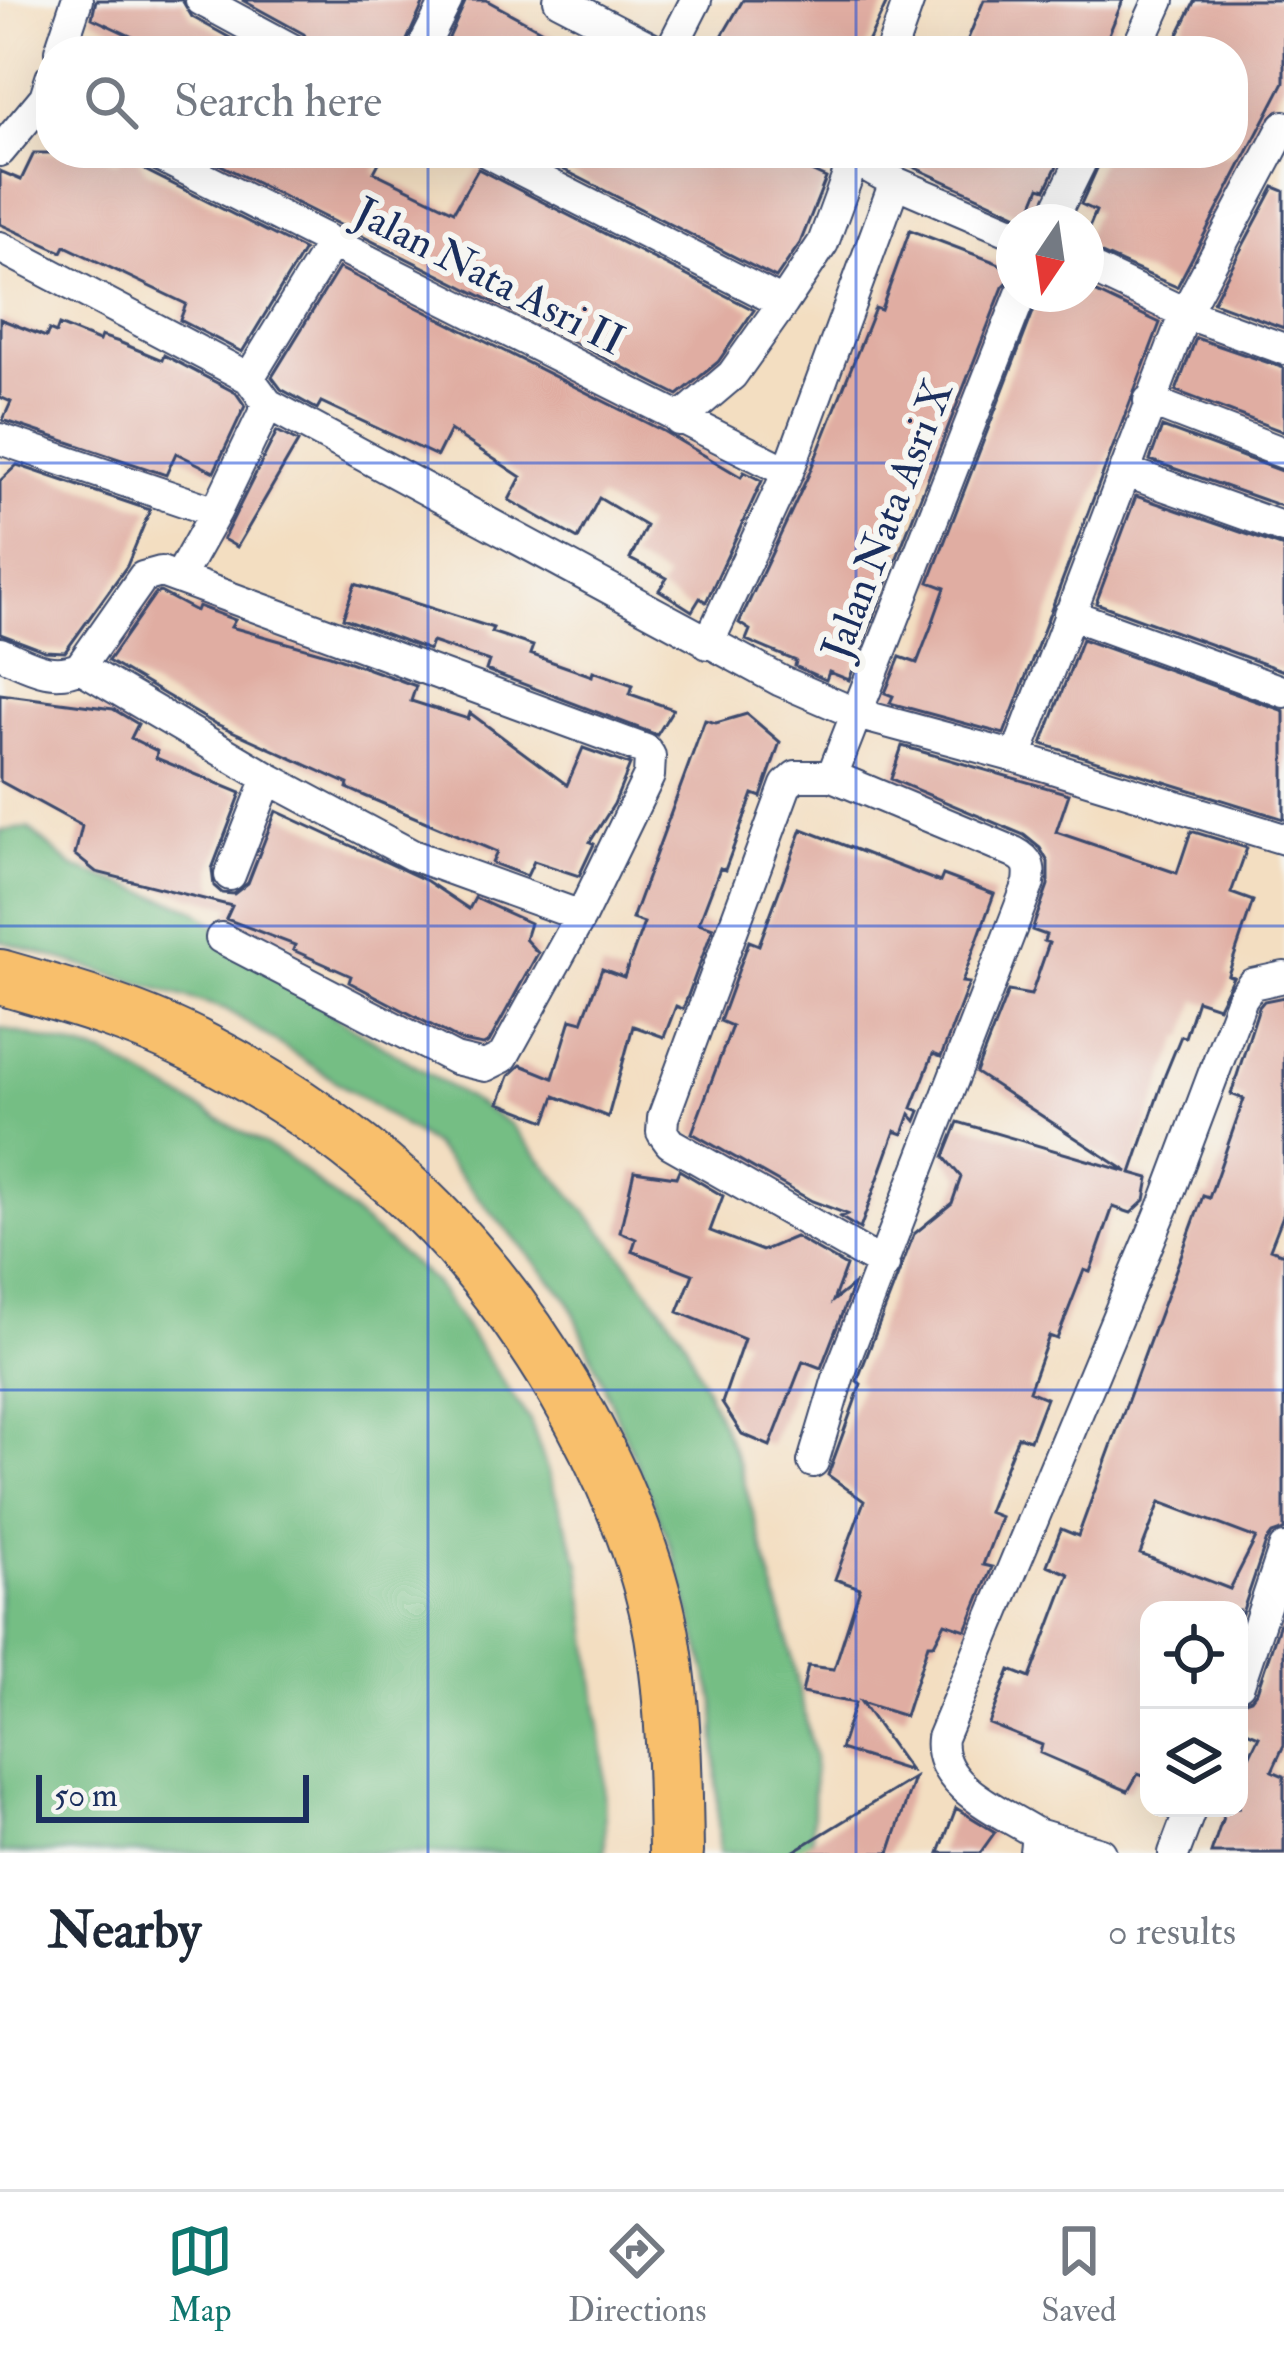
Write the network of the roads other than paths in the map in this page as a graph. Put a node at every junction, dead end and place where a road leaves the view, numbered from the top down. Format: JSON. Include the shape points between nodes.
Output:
{"nodes":[{"id":1,"x":77,"y":0,"type":"edge"},
{"id":2,"x":201,"y":0,"type":"edge"},
{"id":3,"x":447,"y":0,"type":"edge"},
{"id":4,"x":696,"y":0,"type":"edge"},
{"id":5,"x":1159,"y":0,"type":"edge"},
{"id":6,"x":904,"y":2,"type":"edge"},
{"id":7,"x":576,"y":4,"type":"edge"},
{"id":8,"x":65,"y":36,"type":"edge"},
{"id":9,"x":267,"y":36,"type":"edge"},
{"id":10,"x":429,"y":36,"type":"edge"},
{"id":11,"x":631,"y":36,"type":"edge"},
{"id":12,"x":678,"y":36,"type":"edge"},
{"id":13,"x":895,"y":36,"type":"edge"},
{"id":14,"x":1143,"y":36,"type":"edge"},
{"id":15,"x":36,"y":108,"type":"edge"},
{"id":16,"x":1284,"y":126,"type":"edge"},
{"id":17,"x":0,"y":151,"type":"edge"},
{"id":18,"x":1276,"y":162,"type":"edge"},
{"id":19,"x":183,"y":168,"type":"edge"},
{"id":20,"x":518,"y":168,"type":"edge"},
{"id":21,"x":847,"y":168,"type":"edge"},
{"id":22,"x":872,"y":168,"type":"edge"},
{"id":23,"x":1078,"y":168,"type":"edge"},
{"id":24,"x":895,"y":182,"type":"junction"},
{"id":25,"x":1060,"y":204,"type":"edge"},
{"id":26,"x":996,"y":225,"type":"edge"},
{"id":27,"x":331,"y":244,"type":"junction"},
{"id":28,"x":0,"y":247,"type":"edge"},
{"id":29,"x":1104,"y":275,"type":"edge"},
{"id":30,"x":783,"y":303,"type":"junction"},
{"id":31,"x":1015,"y":312,"type":"edge"},
{"id":32,"x":1185,"y":313,"type":"junction"},
{"id":33,"x":1284,"y":349,"type":"edge"},
{"id":34,"x":249,"y":378,"type":"junction"},
{"id":35,"x":1149,"y":401,"type":"junction"},
{"id":36,"x":268,"y":404,"type":"junction"},
{"id":37,"x":679,"y":420,"type":"junction"},
{"id":38,"x":0,"y":439,"type":"edge"},
{"id":39,"x":1284,"y":452,"type":"edge"},
{"id":40,"x":788,"y":472,"type":"junction"},
{"id":41,"x":1127,"y":472,"type":"junction"},
{"id":42,"x":216,"y":512,"type":"junction"},
{"id":43,"x":1284,"y":528,"type":"edge"},
{"id":44,"x":179,"y":576,"type":"junction"},
{"id":45,"x":1070,"y":614,"type":"junction"},
{"id":46,"x":709,"y":644,"type":"junction"},
{"id":47,"x":0,"y":653,"type":"edge"},
{"id":48,"x":80,"y":667,"type":"junction"},
{"id":49,"x":1284,"y":692,"type":"edge"},
{"id":50,"x":857,"y":714,"type":"junction"},
{"id":51,"x":1016,"y":757,"type":"junction"},
{"id":52,"x":832,"y":776,"type":"junction"},
{"id":53,"x":268,"y":778,"type":"junction"},
{"id":54,"x":1284,"y":839,"type":"edge"},
{"id":55,"x":230,"y":875,"type":"dead end"},
{"id":56,"x":581,"y":916,"type":"junction"},
{"id":57,"x":221,"y":938,"type":"dead end"},
{"id":58,"x":0,"y":977,"type":"edge"},
{"id":59,"x":1284,"y":977,"type":"edge"},
{"id":60,"x":0,"y":1004,"type":"edge"},
{"id":61,"x":884,"y":1265,"type":"junction"},
{"id":62,"x":814,"y":1462,"type":"dead end"},
{"id":63,"x":1284,"y":1549,"type":"edge"},
{"id":64,"x":1248,"y":1657,"type":"edge"},
{"id":65,"x":1188,"y":1817,"type":"edge"},
{"id":66,"x":1036,"y":1844,"type":"edge"},
{"id":67,"x":645,"y":1853,"type":"edge"},
{"id":68,"x":676,"y":1853,"type":"edge"},
{"id":69,"x":1101,"y":1853,"type":"edge"},
{"id":70,"x":1174,"y":1853,"type":"edge"}],
"edges":[{"from":1,"to":8,"type":"street"},
{"from":2,"to":9,"type":"street"},
{"from":3,"to":10,"type":"street"},
{"from":4,"to":12,"type":"street"},
{"from":5,"to":14,"type":"street"},
{"from":6,"to":13,"type":"street"},
{"from":7,"to":11,"type":"street"},
{"from":15,"to":17,"type":"street"},
{"from":16,"to":18,"type":"street"},
{"from":18,"to":32,"type":"street"},
{"from":19,"to":27,"type":"street","name":"Jalan Nata Asri II"},
{"from":20,"to":30,"type":"street"},
{"from":21,"to":30,"type":"street","via":[[823,243]]},
{"from":22,"to":24,"type":"street"},
{"from":23,"to":25,"type":"street"},
{"from":24,"to":26,"type":"street"},
{"from":24,"to":40,"type":"street"},
{"from":27,"to":34,"type":"street"},
{"from":27,"to":37,"type":"street","name":"Jalan Nata Asri II"},
{"from":28,"to":34,"type":"street"},
{"from":29,"to":32,"type":"street"},
{"from":30,"to":37,"type":"street","via":[[732,375]]},
{"from":31,"to":50,"type":"street","name":"Jalan Nata Asri X"},
{"from":32,"to":33,"type":"street"},
{"from":32,"to":35,"type":"street"},
{"from":34,"to":36,"type":"street"},
{"from":35,"to":39,"type":"street"},
{"from":35,"to":41,"type":"street"},
{"from":36,"to":42,"type":"street"},
{"from":36,"to":46,"type":"street"},
{"from":37,"to":40,"type":"street","name":"Jalan Nata Asri II"},
{"from":38,"to":42,"type":"street"},
{"from":40,"to":46,"type":"street"},
{"from":41,"to":43,"type":"street"},
{"from":41,"to":45,"type":"street"},
{"from":42,"to":44,"type":"street"},
{"from":44,"to":48,"type":"street","via":[[143,577]]},
{"from":44,"to":56,"type":"street","via":[[646,750],[649,776]]},
{"from":45,"to":49,"type":"street"},
{"from":45,"to":51,"type":"street"},
{"from":46,"to":50,"type":"street"},
{"from":47,"to":48,"type":"street","via":[[51,674]]},
{"from":48,"to":53,"type":"street"},
{"from":50,"to":51,"type":"street"},
{"from":50,"to":52,"type":"street","name":"Jalan Nata Asri X"},
{"from":51,"to":54,"type":"street"},
{"from":52,"to":61,"type":"street","via":[[1015,852],[1031,870]]},
{"from":52,"to":61,"type":"street","via":[[796,776],[786,784],[662,1132]]},
{"from":53,"to":55,"type":"street"},
{"from":53,"to":56,"type":"street","via":[[412,854]]},
{"from":56,"to":57,"type":"street","via":[[503,1057],[485,1066],[455,1059]]},
{"from":58,"to":68,"type":"highway","via":[[94,1004],[205,1050],[334,1130],[404,1187],[514,1315],[592,1437],[636,1539],[662,1634]]},
{"from":59,"to":66,"type":"street","via":[[1252,984],[1242,998],[943,1738],[943,1759],[959,1785]]},
{"from":60,"to":67,"type":"highway","via":[[70,1018],[241,1097],[364,1183],[466,1289],[569,1448],[628,1600],[648,1736]]},
{"from":61,"to":62,"type":"street"},
{"from":63,"to":64,"type":"street"},
{"from":65,"to":70,"type":"street"},
{"from":66,"to":69,"type":"street"}]}
